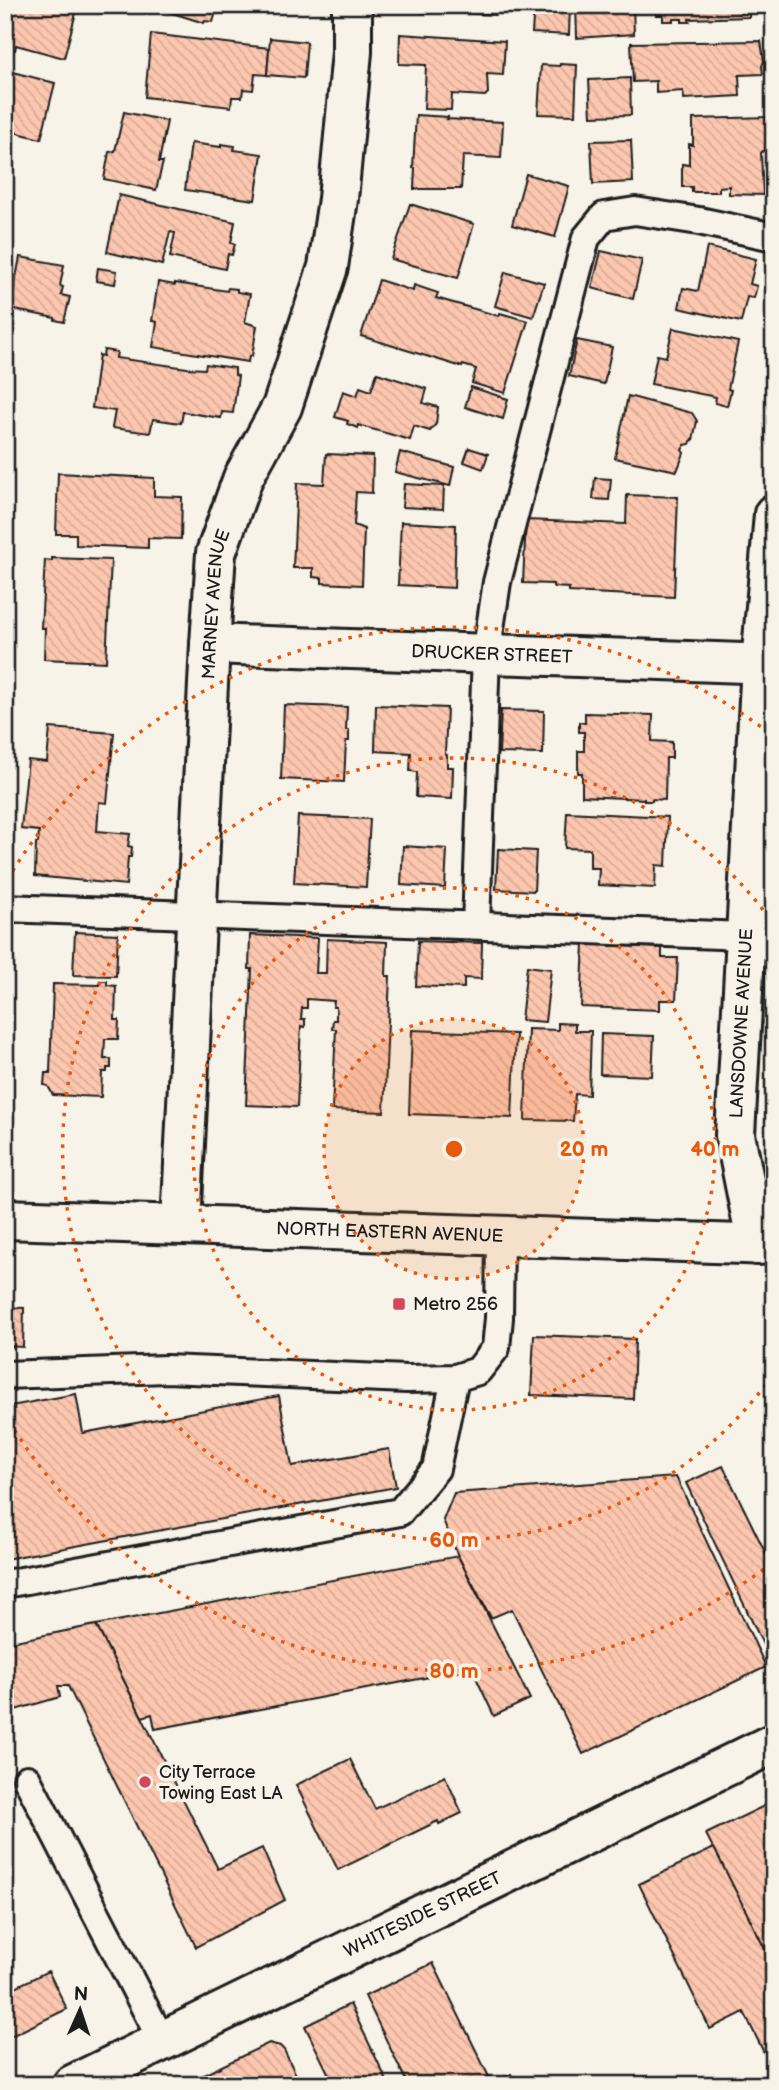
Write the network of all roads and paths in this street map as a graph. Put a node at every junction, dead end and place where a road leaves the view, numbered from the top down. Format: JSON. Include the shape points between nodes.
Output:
{"nodes":[{"id":1,"x":352,"y":5,"type":"edge"},
{"id":2,"x":774,"y":237,"type":"edge"},
{"id":3,"x":774,"y":514,"type":"edge"},
{"id":4,"x":210,"y":644,"type":"junction"},
{"id":5,"x":486,"y":655,"type":"junction"},
{"id":6,"x":767,"y":664,"type":"edge"},
{"id":7,"x":5,"y":908,"type":"edge"},
{"id":8,"x":196,"y":914,"type":"junction"},
{"id":9,"x":476,"y":925,"type":"junction"},
{"id":10,"x":760,"y":936,"type":"edge"},
{"id":11,"x":5,"y":1219,"type":"edge"},
{"id":12,"x":181,"y":1224,"type":"junction"},
{"id":13,"x":768,"y":1235,"type":"edge"},
{"id":14,"x":500,"y":1236,"type":"junction"},
{"id":15,"x":5,"y":1375,"type":"edge"},
{"id":16,"x":455,"y":1378,"type":"junction"},
{"id":17,"x":5,"y":1584,"type":"edge"},
{"id":18,"x":774,"y":1743,"type":"edge"},
{"id":19,"x":27,"y":1779,"type":"dead end"},
{"id":20,"x":162,"y":2041,"type":"junction"},
{"id":21,"x":72,"y":2085,"type":"edge"}],
"edges":[{"from":1,"to":4,"type":"street","name":"MARNEY AVENUE","via":[[352,52],[328,267],[282,407],[243,478],[216,553]]},
{"from":2,"to":5,"type":"lane","via":[[635,211],[604,216],[586,237],[497,582]]},
{"from":3,"to":6,"type":"street","name":"LANSDOWNE AVENUE"},
{"from":4,"to":5,"type":"street","name":"DRUCKER STREET"},
{"from":4,"to":8,"type":"street","name":"MARNEY AVENUE"},
{"from":5,"to":6,"type":"street","name":"DRUCKER STREET"},
{"from":5,"to":9,"type":"lane"},
{"from":6,"to":10,"type":"street","name":"LANSDOWNE AVENUE"},
{"from":7,"to":8,"type":"lane"},
{"from":8,"to":9,"type":"lane"},
{"from":8,"to":12,"type":"street","name":"MARNEY AVENUE"},
{"from":9,"to":10,"type":"lane"},
{"from":10,"to":13,"type":"street","name":"LANSDOWNE AVENUE","via":[[735,1135]]},
{"from":11,"to":12,"type":"street","name":"NORTH EASTERN AVENUE"},
{"from":12,"to":14,"type":"street","name":"NORTH EASTERN AVENUE"},
{"from":13,"to":14,"type":"street","name":"NORTH EASTERN AVENUE"},
{"from":14,"to":16,"type":"lane","via":[[496,1348],[478,1371]]},
{"from":15,"to":16,"type":"lane","via":[[166,1369]]},
{"from":16,"to":17,"type":"lane","via":[[436,1469],[400,1512]]},
{"from":18,"to":20,"type":"street","name":"WHITESIDE STREET"},
{"from":19,"to":20,"type":"lane"},
{"from":20,"to":21,"type":"street","name":"WHITESIDE STREET"}]}
